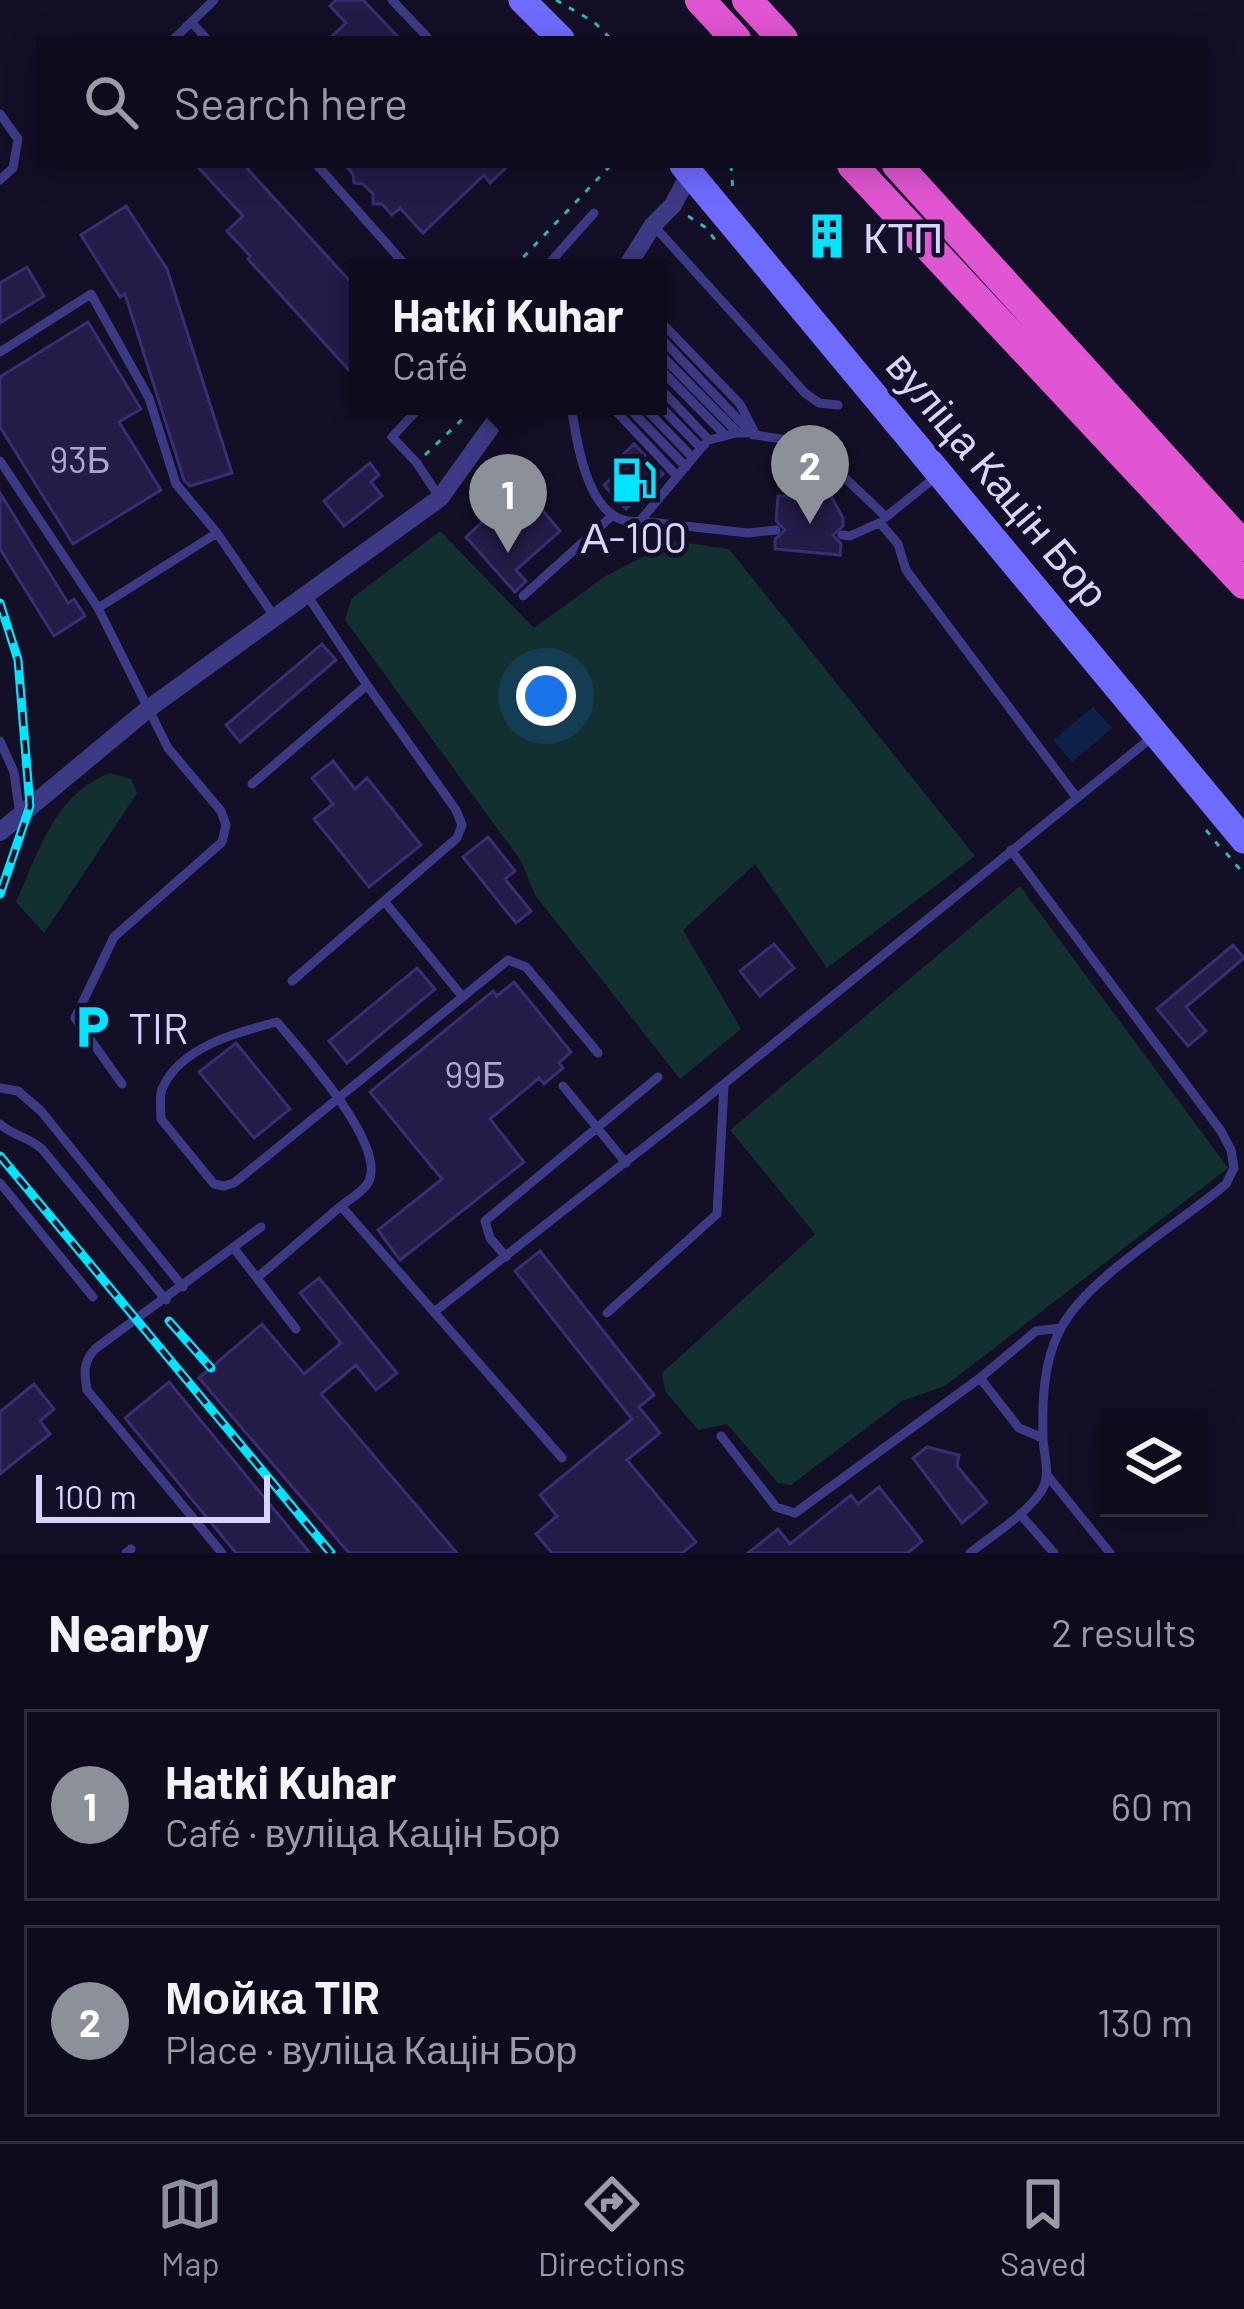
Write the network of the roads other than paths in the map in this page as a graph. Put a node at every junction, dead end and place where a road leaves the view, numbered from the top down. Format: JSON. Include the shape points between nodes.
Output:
{"nodes":[{"id":1,"x":214,"y":0,"type":"edge"},
{"id":2,"x":392,"y":0,"type":"edge"},
{"id":3,"x":522,"y":0,"type":"edge"},
{"id":4,"x":700,"y":0,"type":"edge"},
{"id":5,"x":747,"y":0,"type":"edge"},
{"id":6,"x":191,"y":22,"type":"junction"},
{"id":7,"x":177,"y":36,"type":"edge"},
{"id":8,"x":203,"y":36,"type":"edge"},
{"id":9,"x":426,"y":36,"type":"edge"},
{"id":10,"x":558,"y":36,"type":"edge"},
{"id":11,"x":733,"y":36,"type":"edge"},
{"id":12,"x":780,"y":36,"type":"edge"},
{"id":13,"x":0,"y":114,"type":"edge"},
{"id":14,"x":320,"y":168,"type":"edge"},
{"id":15,"x":689,"y":168,"type":"edge"},
{"id":16,"x":690,"y":168,"type":"edge"},
{"id":17,"x":855,"y":168,"type":"edge"},
{"id":18,"x":901,"y":168,"type":"edge"},
{"id":19,"x":0,"y":180,"type":"edge"},
{"id":20,"x":594,"y":213,"type":"dead end"},
{"id":21,"x":652,"y":225,"type":"junction"},
{"id":22,"x":400,"y":259,"type":"edge"},
{"id":23,"x":552,"y":259,"type":"edge"},
{"id":24,"x":631,"y":259,"type":"edge"},
{"id":25,"x":667,"y":329,"type":"edge"},
{"id":26,"x":667,"y":345,"type":"edge"},
{"id":27,"x":0,"y":352,"type":"edge"},
{"id":28,"x":667,"y":360,"type":"edge"},
{"id":29,"x":667,"y":376,"type":"edge"},
{"id":30,"x":667,"y":397,"type":"edge"},
{"id":31,"x":838,"y":405,"type":"dead end"},
{"id":32,"x":667,"y":412,"type":"edge"},
{"id":33,"x":413,"y":415,"type":"edge"},
{"id":34,"x":500,"y":415,"type":"edge"},
{"id":35,"x":572,"y":415,"type":"edge"},
{"id":36,"x":619,"y":415,"type":"edge"},
{"id":37,"x":636,"y":415,"type":"edge"},
{"id":38,"x":650,"y":415,"type":"edge"},
{"id":39,"x":724,"y":434,"type":"junction"},
{"id":40,"x":748,"y":434,"type":"junction"},
{"id":41,"x":705,"y":444,"type":"junction"},
{"id":42,"x":0,"y":461,"type":"edge"},
{"id":43,"x":689,"y":462,"type":"junction"},
{"id":44,"x":941,"y":473,"type":"junction"},
{"id":45,"x":676,"y":476,"type":"junction"},
{"id":46,"x":440,"y":498,"type":"junction"},
{"id":47,"x":614,"y":515,"type":"junction"},
{"id":48,"x":883,"y":520,"type":"junction"},
{"id":49,"x":640,"y":521,"type":"junction"},
{"id":50,"x":776,"y":530,"type":"dead end"},
{"id":51,"x":217,"y":533,"type":"junction"},
{"id":52,"x":842,"y":535,"type":"dead end"},
{"id":53,"x":1244,"y":545,"type":"edge"},
{"id":54,"x":1244,"y":584,"type":"edge"},
{"id":55,"x":306,"y":593,"type":"junction"},
{"id":56,"x":523,"y":596,"type":"dead end"},
{"id":57,"x":98,"y":608,"type":"junction"},
{"id":58,"x":274,"y":616,"type":"junction"},
{"id":59,"x":367,"y":686,"type":"junction"},
{"id":60,"x":148,"y":709,"type":"junction"},
{"id":61,"x":1155,"y":734,"type":"junction"},
{"id":62,"x":0,"y":742,"type":"edge"},
{"id":63,"x":252,"y":784,"type":"dead end"},
{"id":64,"x":1077,"y":798,"type":"junction"},
{"id":65,"x":20,"y":815,"type":"junction"},
{"id":66,"x":0,"y":832,"type":"edge"},
{"id":67,"x":1244,"y":840,"type":"edge"},
{"id":68,"x":1011,"y":850,"type":"junction"},
{"id":69,"x":384,"y":901,"type":"junction"},
{"id":70,"x":292,"y":981,"type":"dead end"},
{"id":71,"x":462,"y":996,"type":"junction"},
{"id":72,"x":598,"y":1053,"type":"dead end"},
{"id":73,"x":658,"y":1077,"type":"dead end"},
{"id":74,"x":122,"y":1084,"type":"dead end"},
{"id":75,"x":724,"y":1084,"type":"junction"},
{"id":76,"x":563,"y":1086,"type":"dead end"},
{"id":77,"x":0,"y":1088,"type":"edge"},
{"id":78,"x":341,"y":1099,"type":"junction"},
{"id":79,"x":0,"y":1124,"type":"edge"},
{"id":80,"x":598,"y":1128,"type":"junction"},
{"id":81,"x":626,"y":1162,"type":"junction"},
{"id":82,"x":0,"y":1183,"type":"edge"},
{"id":83,"x":341,"y":1206,"type":"junction"},
{"id":84,"x":261,"y":1227,"type":"dead end"},
{"id":85,"x":233,"y":1247,"type":"junction"},
{"id":86,"x":506,"y":1257,"type":"junction"},
{"id":87,"x":258,"y":1277,"type":"junction"},
{"id":88,"x":183,"y":1287,"type":"junction"},
{"id":89,"x":93,"y":1298,"type":"dead end"},
{"id":90,"x":166,"y":1300,"type":"junction"},
{"id":91,"x":434,"y":1312,"type":"junction"},
{"id":92,"x":607,"y":1313,"type":"dead end"},
{"id":93,"x":1060,"y":1328,"type":"junction"},
{"id":94,"x":296,"y":1329,"type":"dead end"},
{"id":95,"x":980,"y":1378,"type":"junction"},
{"id":96,"x":721,"y":1436,"type":"dead end"},
{"id":97,"x":1043,"y":1438,"type":"junction"},
{"id":98,"x":562,"y":1458,"type":"dead end"},
{"id":99,"x":1047,"y":1475,"type":"junction"},
{"id":100,"x":1020,"y":1514,"type":"junction"},
{"id":101,"x":222,"y":1553,"type":"edge"},
{"id":102,"x":970,"y":1553,"type":"edge"},
{"id":103,"x":1054,"y":1553,"type":"edge"},
{"id":104,"x":1110,"y":1553,"type":"edge"}],
"edges":[{"from":1,"to":6,"type":"lane"},
{"from":2,"to":9,"type":"lane"},
{"from":3,"to":10,"type":"main road"},
{"from":4,"to":11,"type":"highway"},
{"from":5,"to":12,"type":"highway"},
{"from":6,"to":7,"type":"lane"},
{"from":6,"to":8,"type":"lane"},
{"from":13,"to":19,"type":"lane","via":[[18,140],[13,169]]},
{"from":14,"to":22,"type":"lane"},
{"from":15,"to":21,"type":"street","name":"вуліца Кацін Бор","via":[[673,205]]},
{"from":16,"to":44,"type":"main road","name":"вуліца Кацін Бор"},
{"from":17,"to":54,"type":"highway"},
{"from":18,"to":53,"type":"highway"},
{"from":20,"to":23,"type":"lane"},
{"from":21,"to":24,"type":"street","name":"вуліца Кацін Бор"},
{"from":21,"to":31,"type":"lane","via":[[806,393]]},
{"from":25,"to":40,"type":"lane","via":[[740,404]]},
{"from":26,"to":40,"type":"lane"},
{"from":27,"to":51,"type":"lane","via":[[91,294],[149,398],[176,484]]},
{"from":28,"to":40,"type":"lane"},
{"from":29,"to":39,"type":"lane"},
{"from":30,"to":41,"type":"lane"},
{"from":32,"to":41,"type":"lane"},
{"from":33,"to":46,"type":"lane","via":[[392,437]]},
{"from":34,"to":46,"type":"street"},
{"from":35,"to":47,"type":"lane","via":[[593,492]]},
{"from":36,"to":45,"type":"lane"},
{"from":37,"to":43,"type":"lane"},
{"from":38,"to":43,"type":"lane"},
{"from":39,"to":40,"type":"lane"},
{"from":39,"to":41,"type":"lane"},
{"from":40,"to":48,"type":"lane","via":[[800,442],[822,456]]},
{"from":41,"to":43,"type":"lane"},
{"from":42,"to":57,"type":"lane"},
{"from":43,"to":45,"type":"lane"},
{"from":44,"to":48,"type":"lane"},
{"from":44,"to":61,"type":"main road","name":"вуліца Кацін Бор"},
{"from":45,"to":49,"type":"lane"},
{"from":46,"to":55,"type":"street"},
{"from":47,"to":49,"type":"lane"},
{"from":47,"to":56,"type":"lane"},
{"from":48,"to":52,"type":"lane"},
{"from":48,"to":64,"type":"lane","via":[[906,570]]},
{"from":49,"to":50,"type":"lane"},
{"from":51,"to":57,"type":"lane"},
{"from":51,"to":58,"type":"lane"},
{"from":55,"to":58,"type":"street"},
{"from":55,"to":59,"type":"lane"},
{"from":57,"to":60,"type":"lane"},
{"from":58,"to":60,"type":"street"},
{"from":59,"to":63,"type":"lane"},
{"from":59,"to":69,"type":"lane","via":[[462,825]]},
{"from":60,"to":65,"type":"street"},
{"from":60,"to":74,"type":"lane","via":[[226,825],[222,842],[114,937],[75,1018]]},
{"from":61,"to":64,"type":"lane"},
{"from":61,"to":67,"type":"main road","name":"вуліца Кацін Бор"},
{"from":62,"to":65,"type":"lane"},
{"from":64,"to":68,"type":"lane"},
{"from":65,"to":66,"type":"street"},
{"from":68,"to":75,"type":"lane"},
{"from":68,"to":93,"type":"lane","via":[[1189,1085],[1234,1168],[1226,1184],[1103,1282]]},
{"from":69,"to":70,"type":"lane"},
{"from":69,"to":71,"type":"lane"},
{"from":71,"to":72,"type":"lane","via":[[498,964],[519,962]]},
{"from":71,"to":78,"type":"lane"},
{"from":73,"to":80,"type":"lane"},
{"from":75,"to":81,"type":"lane"},
{"from":75,"to":92,"type":"lane","via":[[717,1214]]},
{"from":76,"to":80,"type":"lane"},
{"from":77,"to":88,"type":"lane","via":[[18,1091],[41,1111]]},
{"from":78,"to":78,"type":"lane","via":[[224,1186],[161,1118],[161,1090],[190,1054],[277,1022]]},
{"from":78,"to":83,"type":"lane","via":[[370,1166],[366,1186]]},
{"from":79,"to":90,"type":"lane","via":[[43,1148]]},
{"from":80,"to":81,"type":"lane"},
{"from":80,"to":86,"type":"lane","via":[[485,1221]]},
{"from":81,"to":86,"type":"lane"},
{"from":82,"to":89,"type":"lane"},
{"from":83,"to":87,"type":"lane"},
{"from":83,"to":91,"type":"lane"},
{"from":84,"to":85,"type":"lane"},
{"from":85,"to":87,"type":"lane"},
{"from":85,"to":88,"type":"lane"},
{"from":86,"to":91,"type":"lane"},
{"from":87,"to":94,"type":"lane"},
{"from":88,"to":90,"type":"lane"},
{"from":90,"to":101,"type":"lane","via":[[87,1358],[87,1390]]},
{"from":91,"to":98,"type":"lane"},
{"from":93,"to":95,"type":"lane","via":[[1036,1331]]},
{"from":93,"to":97,"type":"lane","via":[[1049,1357]]},
{"from":95,"to":96,"type":"lane","via":[[795,1513],[776,1507]]},
{"from":95,"to":97,"type":"lane","via":[[1019,1428]]},
{"from":97,"to":99,"type":"lane"},
{"from":99,"to":100,"type":"lane"},
{"from":99,"to":104,"type":"lane"},
{"from":100,"to":102,"type":"lane"},
{"from":100,"to":103,"type":"lane"}]}
